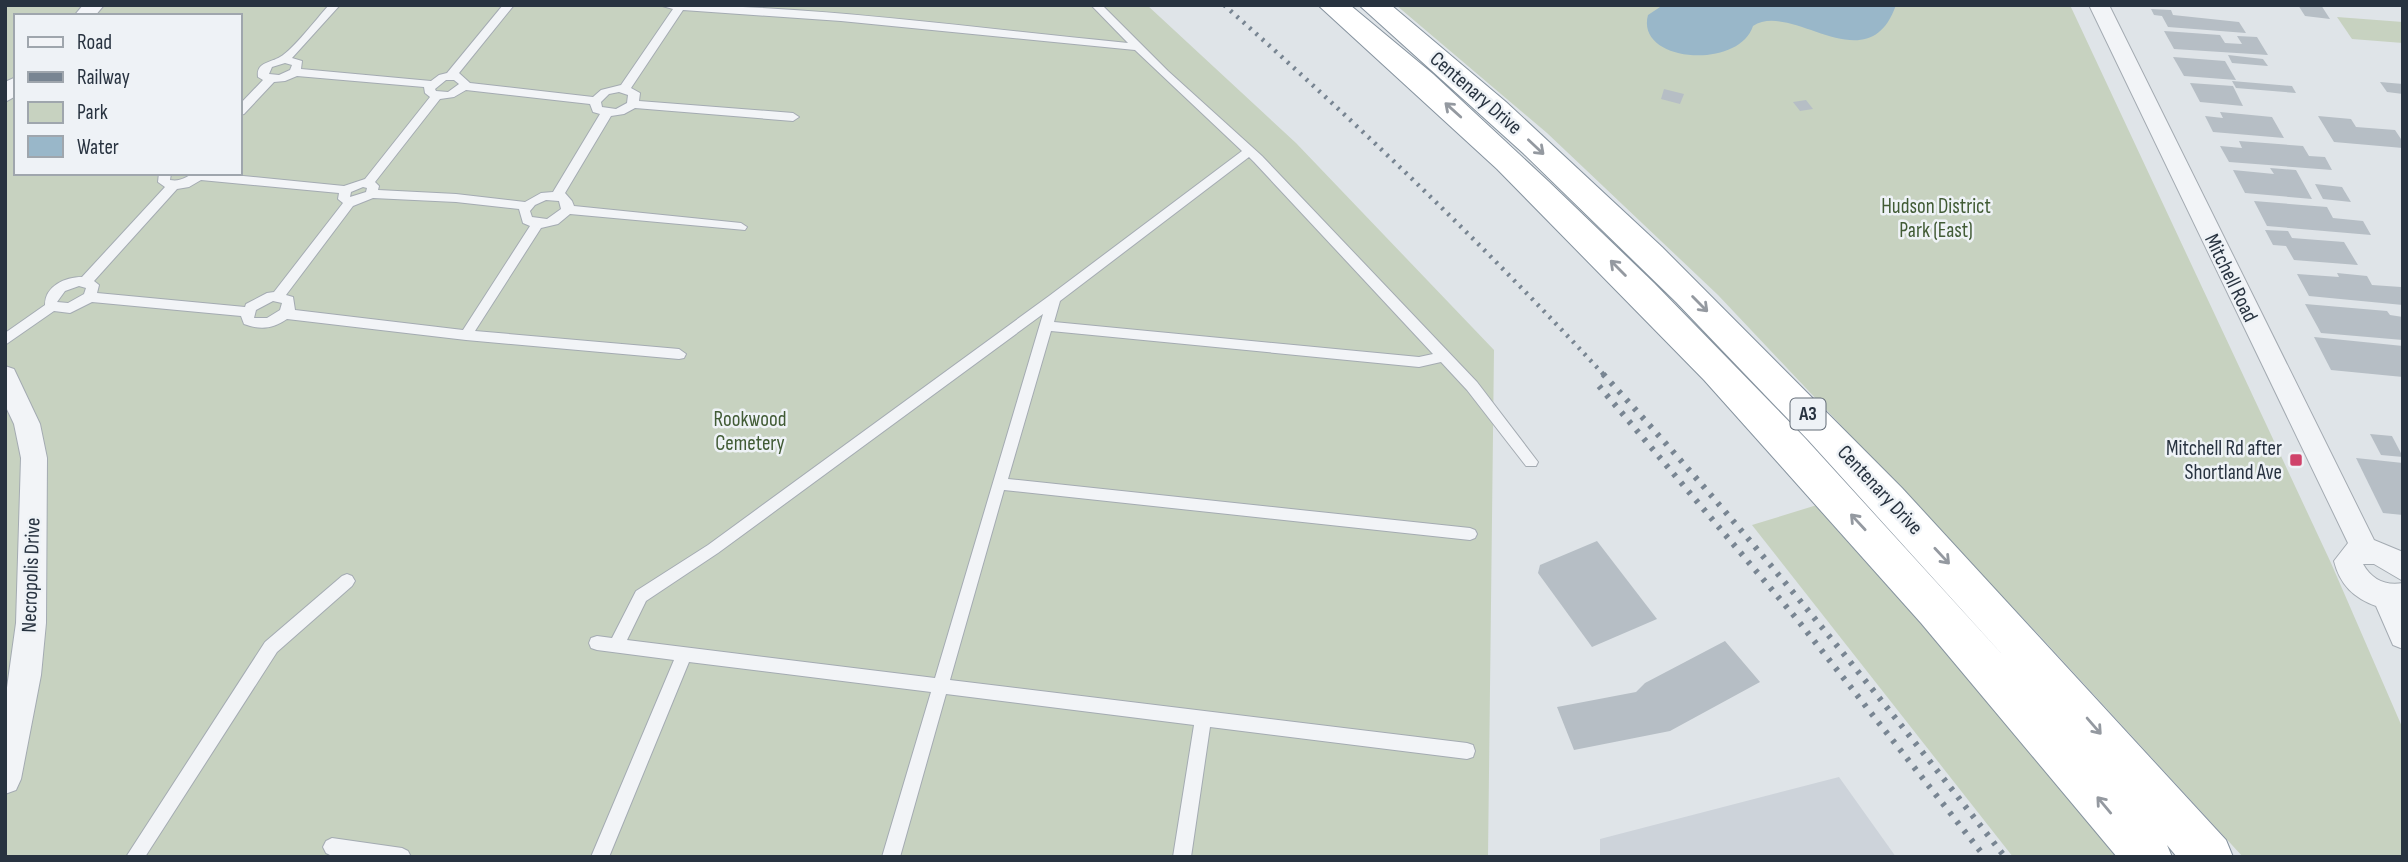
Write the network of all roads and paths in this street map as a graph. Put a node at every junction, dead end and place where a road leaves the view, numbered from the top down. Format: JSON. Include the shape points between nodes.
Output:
{"nodes":[{"id":1,"x":335,"y":5,"type":"edge"},
{"id":2,"x":509,"y":5,"type":"edge"},
{"id":3,"x":664,"y":5,"type":"edge"},
{"id":4,"x":1096,"y":5,"type":"edge"},
{"id":5,"x":1332,"y":5,"type":"edge"},
{"id":6,"x":1373,"y":5,"type":"edge"},
{"id":7,"x":2099,"y":5,"type":"edge"},
{"id":8,"x":681,"y":6,"type":"edge"},
{"id":9,"x":1138,"y":47,"type":"junction"},
{"id":10,"x":285,"y":59,"type":"junction"},
{"id":11,"x":295,"y":72,"type":"junction"},
{"id":12,"x":451,"y":75,"type":"junction"},
{"id":13,"x":270,"y":79,"type":"junction"},
{"id":14,"x":464,"y":86,"type":"junction"},
{"id":15,"x":625,"y":88,"type":"junction"},
{"id":16,"x":434,"y":90,"type":"junction"},
{"id":17,"x":596,"y":101,"type":"junction"},
{"id":18,"x":633,"y":104,"type":"junction"},
{"id":19,"x":242,"y":109,"type":"edge"},
{"id":20,"x":607,"y":113,"type":"junction"},
{"id":21,"x":793,"y":117,"type":"dead end"},
{"id":22,"x":1249,"y":151,"type":"junction"},
{"id":23,"x":165,"y":175,"type":"edge"},
{"id":24,"x":201,"y":175,"type":"edge"},
{"id":25,"x":173,"y":186,"type":"junction"},
{"id":26,"x":369,"y":188,"type":"junction"},
{"id":27,"x":557,"y":195,"type":"junction"},
{"id":28,"x":348,"y":196,"type":"junction"},
{"id":29,"x":527,"y":206,"type":"junction"},
{"id":30,"x":567,"y":210,"type":"junction"},
{"id":31,"x":537,"y":224,"type":"junction"},
{"id":32,"x":741,"y":227,"type":"dead end"},
{"id":33,"x":86,"y":281,"type":"junction"},
{"id":34,"x":278,"y":296,"type":"junction"},
{"id":35,"x":90,"y":297,"type":"junction"},
{"id":36,"x":1054,"y":299,"type":"junction"},
{"id":37,"x":52,"y":306,"type":"junction"},
{"id":38,"x":247,"y":312,"type":"junction"},
{"id":39,"x":284,"y":314,"type":"junction"},
{"id":40,"x":1046,"y":326,"type":"junction"},
{"id":41,"x":466,"y":335,"type":"junction"},
{"id":42,"x":5,"y":340,"type":"edge"},
{"id":43,"x":679,"y":354,"type":"dead end"},
{"id":44,"x":1444,"y":356,"type":"junction"},
{"id":45,"x":5,"y":376,"type":"edge"},
{"id":46,"x":1531,"y":462,"type":"dead end"},
{"id":47,"x":999,"y":484,"type":"junction"},
{"id":48,"x":1470,"y":534,"type":"dead end"},
{"id":49,"x":2365,"y":550,"type":"junction"},
{"id":50,"x":2403,"y":569,"type":"edge"},
{"id":51,"x":347,"y":581,"type":"dead end"},
{"id":52,"x":2395,"y":596,"type":"edge"},
{"id":53,"x":2403,"y":636,"type":"edge"},
{"id":54,"x":597,"y":643,"type":"dead end"},
{"id":55,"x":616,"y":645,"type":"junction"},
{"id":56,"x":684,"y":655,"type":"junction"},
{"id":57,"x":940,"y":687,"type":"junction"},
{"id":58,"x":1203,"y":718,"type":"junction"},
{"id":59,"x":1467,"y":751,"type":"dead end"},
{"id":60,"x":5,"y":779,"type":"edge"},
{"id":61,"x":332,"y":847,"type":"dead end"},
{"id":62,"x":135,"y":857,"type":"edge"},
{"id":63,"x":402,"y":857,"type":"edge"},
{"id":64,"x":600,"y":857,"type":"edge"},
{"id":65,"x":891,"y":857,"type":"edge"},
{"id":66,"x":1182,"y":857,"type":"edge"},
{"id":67,"x":2148,"y":857,"type":"edge"},
{"id":68,"x":2209,"y":857,"type":"edge"}],
"edges":[{"from":1,"to":10,"type":"lane"},
{"from":2,"to":12,"type":"lane"},
{"from":3,"to":8,"type":"lane"},
{"from":4,"to":9,"type":"lane"},
{"from":67,"to":5,"type":"highway","name":"Centenary Drive","number":"A3","one_way":true,"via":[[1867,531],[1757,412],[1489,143]]},
{"from":6,"to":68,"type":"highway","name":"Centenary Drive","number":"A3","one_way":true,"via":[[1493,107],[1741,346],[1949,564]]},
{"from":7,"to":49,"type":"street","name":"Mitchell Road"},
{"from":8,"to":9,"type":"lane"},
{"from":8,"to":15,"type":"lane"},
{"from":9,"to":22,"type":"lane"},
{"from":10,"to":11,"type":"lane","via":[[298,63]]},
{"from":10,"to":13,"type":"lane","via":[[264,69],[264,77]]},
{"from":11,"to":13,"type":"lane"},
{"from":11,"to":16,"type":"lane"},
{"from":12,"to":14,"type":"lane","via":[[462,77]]},
{"from":12,"to":16,"type":"lane"},
{"from":13,"to":19,"type":"lane"},
{"from":14,"to":16,"type":"lane","via":[[452,95]]},
{"from":14,"to":17,"type":"lane"},
{"from":15,"to":17,"type":"lane","via":[[605,92]]},
{"from":15,"to":18,"type":"lane","via":[[635,93]]},
{"from":16,"to":26,"type":"lane"},
{"from":17,"to":20,"type":"lane","via":[[597,108]]},
{"from":18,"to":20,"type":"lane"},
{"from":18,"to":21,"type":"lane"},
{"from":20,"to":27,"type":"lane"},
{"from":22,"to":36,"type":"lane"},
{"from":22,"to":44,"type":"lane"},
{"from":23,"to":25,"type":"lane","via":[[164,182]]},
{"from":24,"to":25,"type":"lane"},
{"from":24,"to":28,"type":"lane"},
{"from":25,"to":33,"type":"lane"},
{"from":26,"to":28,"type":"lane"},
{"from":26,"to":29,"type":"lane"},
{"from":27,"to":29,"type":"lane"},
{"from":27,"to":30,"type":"lane","via":[[566,200]]},
{"from":28,"to":34,"type":"lane"},
{"from":29,"to":31,"type":"lane","via":[[524,216]]},
{"from":30,"to":31,"type":"lane","via":[[556,220]]},
{"from":30,"to":32,"type":"lane"},
{"from":31,"to":41,"type":"lane"},
{"from":33,"to":35,"type":"lane","via":[[94,288]]},
{"from":33,"to":37,"type":"lane","via":[[58,289],[50,299]]},
{"from":34,"to":38,"type":"lane","via":[[256,302]]},
{"from":34,"to":39,"type":"lane","via":[[288,300]]},
{"from":35,"to":37,"type":"lane","via":[[70,308]]},
{"from":35,"to":38,"type":"lane"},
{"from":36,"to":40,"type":"lane"},
{"from":36,"to":55,"type":"lane","via":[[713,549],[641,596]]},
{"from":37,"to":42,"type":"lane"},
{"from":38,"to":39,"type":"lane","via":[[249,321],[258,324]]},
{"from":39,"to":41,"type":"lane"},
{"from":40,"to":44,"type":"lane","via":[[1419,362]]},
{"from":40,"to":47,"type":"lane"},
{"from":41,"to":43,"type":"lane"},
{"from":44,"to":46,"type":"lane"},
{"from":45,"to":60,"type":"street","name":"Necropolis Drive","via":[[27,424],[34,470],[28,662]]},
{"from":47,"to":48,"type":"lane"},
{"from":47,"to":57,"type":"lane"},
{"from":49,"to":50,"type":"street","via":[[2382,554]]},
{"from":49,"to":52,"type":"street","via":[[2351,555],[2349,568],[2361,583]]},
{"from":51,"to":62,"type":"lane","via":[[271,647]]},
{"from":52,"to":53,"type":"street"},
{"from":54,"to":55,"type":"lane"},
{"from":55,"to":56,"type":"lane"},
{"from":56,"to":57,"type":"lane"},
{"from":56,"to":64,"type":"lane"},
{"from":57,"to":58,"type":"lane"},
{"from":57,"to":65,"type":"lane"},
{"from":58,"to":59,"type":"lane"},
{"from":58,"to":66,"type":"lane"},
{"from":61,"to":63,"type":"lane"}]}
